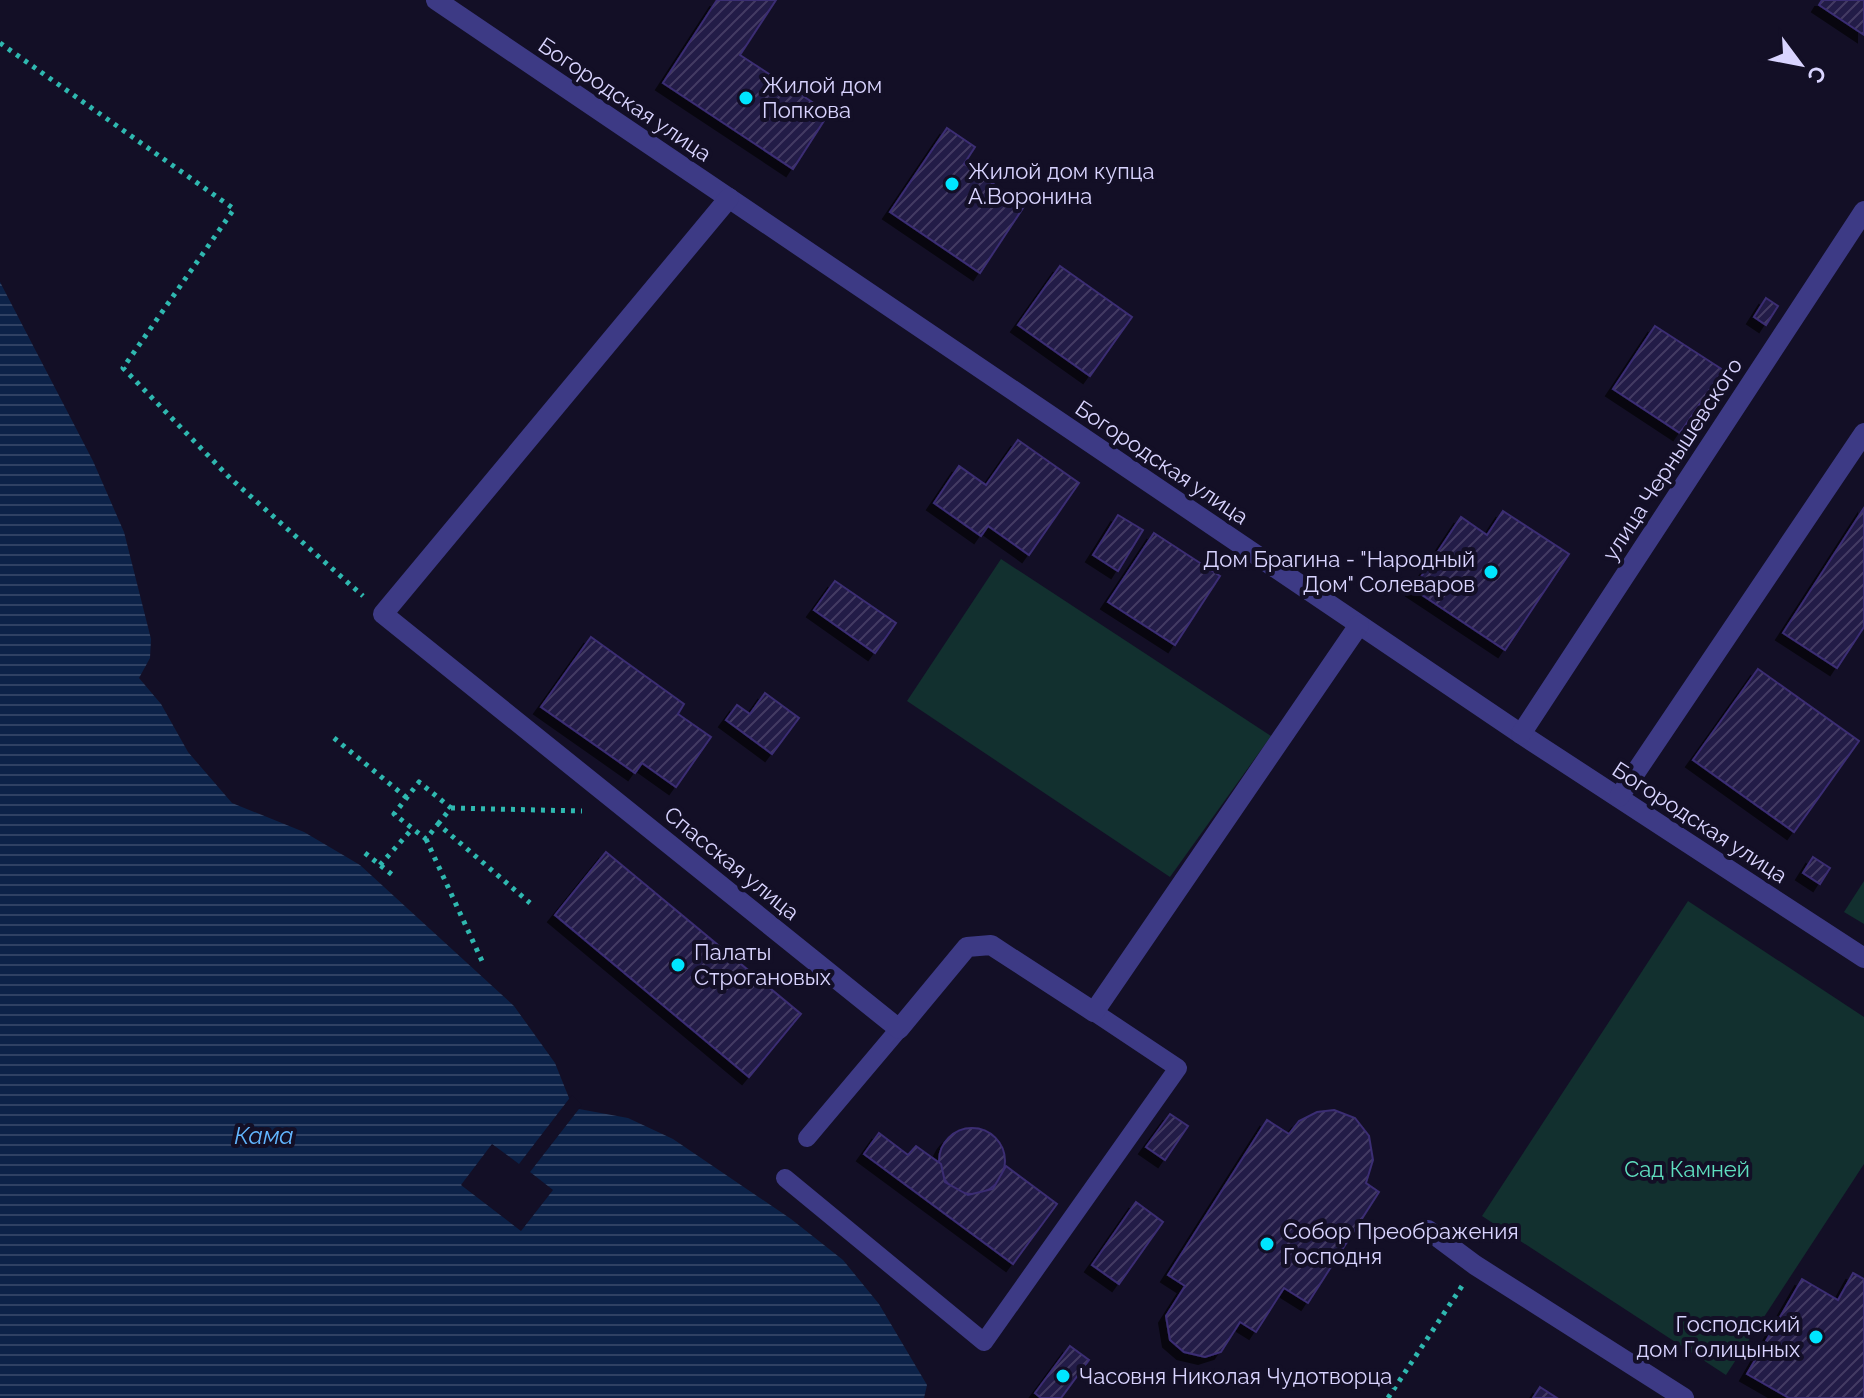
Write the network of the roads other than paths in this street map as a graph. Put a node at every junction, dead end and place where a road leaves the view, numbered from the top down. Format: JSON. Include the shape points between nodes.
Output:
{"nodes":[{"id":1,"x":436,"y":0,"type":"edge"},
{"id":2,"x":729,"y":198,"type":"junction"},
{"id":3,"x":1864,"y":211,"type":"edge"},
{"id":4,"x":1864,"y":433,"type":"edge"},
{"id":5,"x":1359,"y":625,"type":"junction"},
{"id":6,"x":1521,"y":734,"type":"junction"},
{"id":7,"x":1619,"y":797,"type":"junction"},
{"id":8,"x":1864,"y":958,"type":"edge"},
{"id":9,"x":1094,"y":1012,"type":"junction"},
{"id":10,"x":899,"y":1029,"type":"junction"},
{"id":11,"x":807,"y":1138,"type":"dead end"},
{"id":12,"x":785,"y":1178,"type":"dead end"},
{"id":13,"x":1428,"y":1230,"type":"dead end"},
{"id":14,"x":1684,"y":1398,"type":"edge"}],
"edges":[{"from":1,"to":2,"type":"street","name":"Богородская улица"},
{"from":2,"to":5,"type":"street","name":"Богородская улица"},
{"from":2,"to":10,"type":"street","name":"Спасская улица","via":[[383,614]]},
{"from":3,"to":6,"type":"street","name":"улица Чернышевского"},
{"from":4,"to":7,"type":"street"},
{"from":5,"to":6,"type":"street","name":"Богородская улица"},
{"from":5,"to":9,"type":"street"},
{"from":6,"to":7,"type":"street","name":"Богородская улица"},
{"from":7,"to":8,"type":"street","name":"Богородская улица"},
{"from":9,"to":10,"type":"street","via":[[991,945],[967,947]]},
{"from":9,"to":12,"type":"lane","via":[[1178,1068],[984,1342]]},
{"from":10,"to":11,"type":"lane"},
{"from":13,"to":14,"type":"street"}]}
